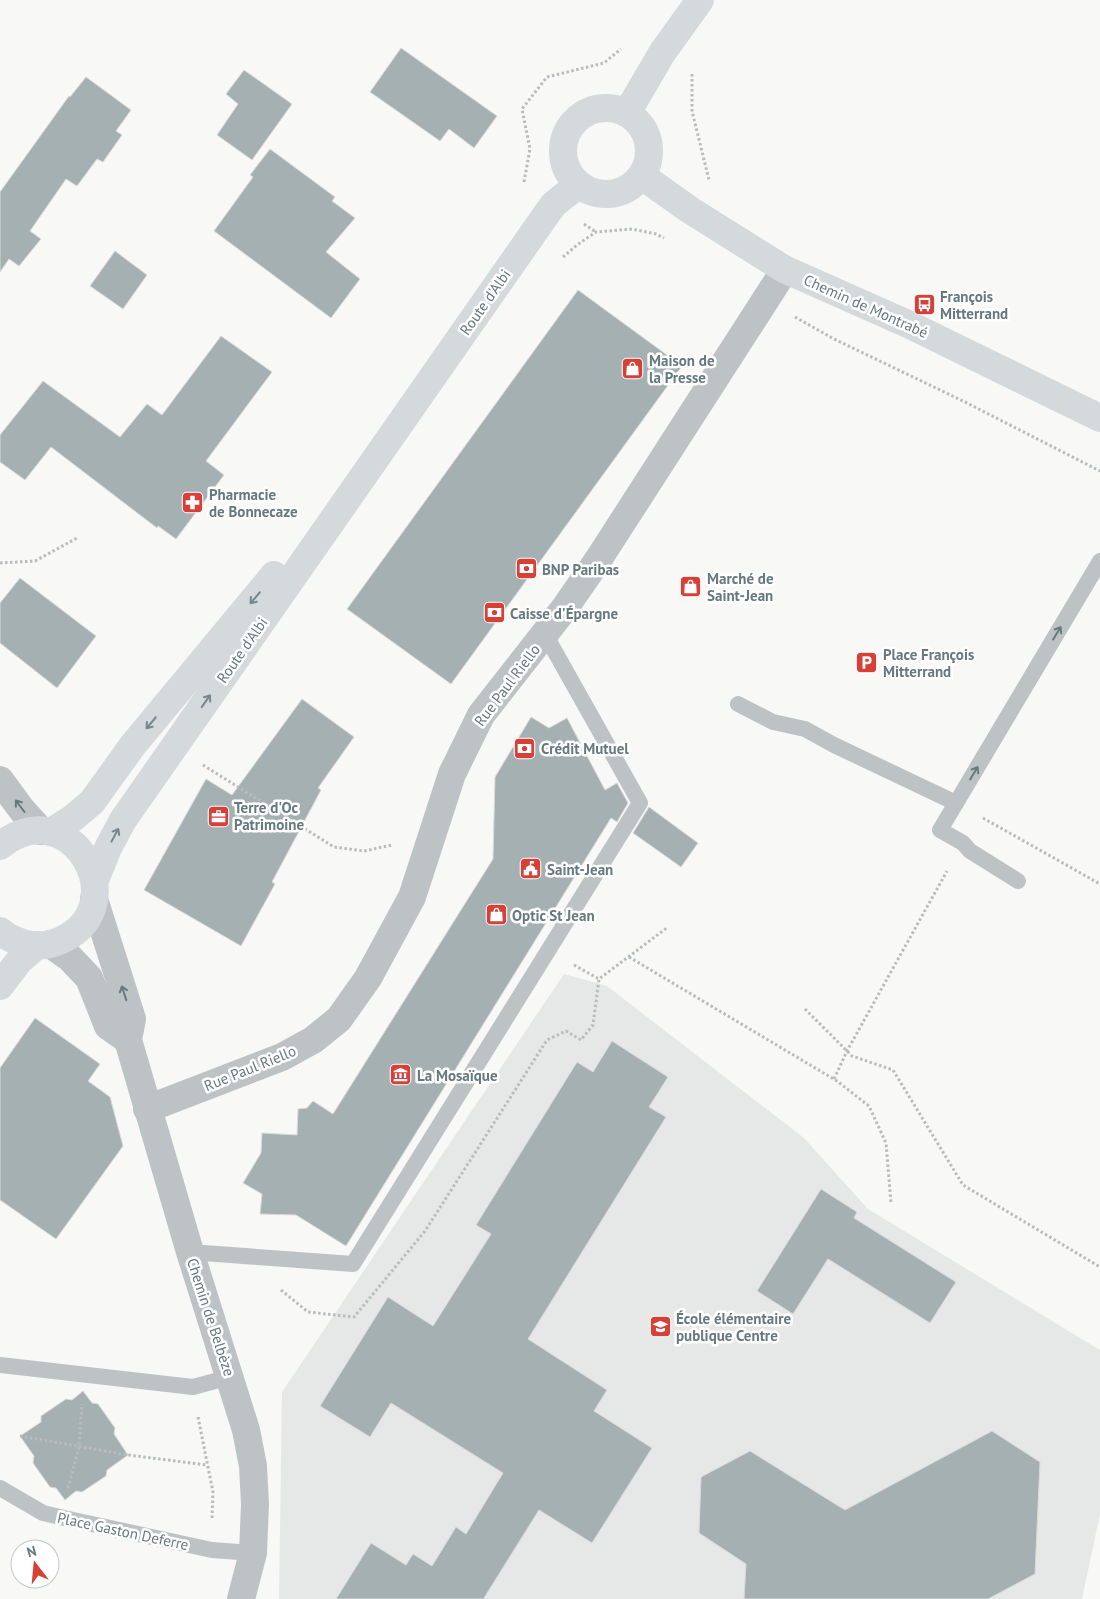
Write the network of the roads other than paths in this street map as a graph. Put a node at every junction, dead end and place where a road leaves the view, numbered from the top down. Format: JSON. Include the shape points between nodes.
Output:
{"nodes":[{"id":1,"x":700,"y":0,"type":"edge"},
{"id":2,"x":627,"y":113,"type":"junction"},
{"id":3,"x":642,"y":176,"type":"junction"},
{"id":4,"x":578,"y":185,"type":"junction"},
{"id":5,"x":784,"y":269,"type":"junction"},
{"id":6,"x":1100,"y":418,"type":"edge"},
{"id":7,"x":398,"y":426,"type":"junction"},
{"id":8,"x":1100,"y":561,"type":"edge"},
{"id":9,"x":545,"y":634,"type":"junction"},
{"id":10,"x":738,"y":704,"type":"dead end"},
{"id":11,"x":0,"y":780,"type":"edge"},
{"id":12,"x":956,"y":803,"type":"junction"},
{"id":13,"x":46,"y":832,"type":"junction"},
{"id":14,"x":0,"y":846,"type":"edge"},
{"id":15,"x":1018,"y":881,"type":"dead end"},
{"id":16,"x":94,"y":889,"type":"junction"},
{"id":17,"x":0,"y":931,"type":"edge"},
{"id":18,"x":44,"y":945,"type":"junction"},
{"id":19,"x":0,"y":986,"type":"edge"},
{"id":20,"x":128,"y":1040,"type":"junction"},
{"id":21,"x":147,"y":1109,"type":"junction"},
{"id":22,"x":190,"y":1252,"type":"junction"},
{"id":23,"x":0,"y":1365,"type":"edge"},
{"id":24,"x":230,"y":1376,"type":"junction"},
{"id":25,"x":0,"y":1488,"type":"edge"},
{"id":26,"x":253,"y":1553,"type":"junction"},
{"id":27,"x":241,"y":1599,"type":"edge"}],
"edges":[{"from":1,"to":2,"type":"main road","via":[[662,54]]},
{"from":2,"to":3,"type":"main road","via":[[646,133],[650,148]]},
{"from":2,"to":4,"type":"main road","via":[[599,108],[585,113],[566,132],[562,160]]},
{"from":3,"to":4,"type":"main road","via":[[619,193],[604,195]]},
{"from":3,"to":5,"type":"main road","name":"Chemin de Montrabé"},
{"from":4,"to":7,"type":"main road","name":"Route d'Albi","via":[[548,212]]},
{"from":5,"to":6,"type":"main road","name":"Chemin de Montrabé","via":[[910,325]]},
{"from":5,"to":9,"type":"street","name":"Rue Paul Riello","via":[[598,560]]},
{"from":7,"to":13,"type":"main road","name":"Route d'Albi","one_way":true,"via":[[133,745],[92,802],[73,818]]},
{"from":16,"to":7,"type":"main road","name":"Route d'Albi","one_way":true,"via":[[108,848],[123,820]]},
{"from":12,"to":8,"type":"lane","one_way":true},
{"from":9,"to":21,"type":"street","name":"Rue Paul Riello","via":[[481,715],[452,774],[412,897],[368,978],[339,1019],[314,1040],[282,1057]]},
{"from":9,"to":22,"type":"lane","via":[[640,803],[352,1264]]},
{"from":10,"to":12,"type":"lane","via":[[773,722],[805,729]]},
{"from":13,"to":11,"type":"street","one_way":true,"via":[[22,810]]},
{"from":12,"to":15,"type":"lane","via":[[940,830]]},
{"from":13,"to":14,"type":"main road","via":[[18,835]]},
{"from":13,"to":16,"type":"main road","via":[[63,837],[84,854],[91,866]]},
{"from":16,"to":18,"type":"main road","name":"Route d'Albi","via":[[90,912],[83,923],[62,940]]},
{"from":20,"to":16,"type":"street","name":"Chemin de Belbèze","one_way":true,"via":[[132,1019]]},
{"from":17,"to":18,"type":"main road","via":[[13,940]]},
{"from":18,"to":19,"type":"main road","via":[[19,962]]},
{"from":18,"to":20,"type":"street","via":[[70,958],[89,978],[108,1026]]},
{"from":20,"to":21,"type":"street","name":"Chemin de Belbèze"},
{"from":21,"to":22,"type":"street","name":"Chemin de Belbèze"},
{"from":22,"to":24,"type":"street","name":"Chemin de Belbèze"},
{"from":23,"to":24,"type":"lane","via":[[193,1387]]},
{"from":24,"to":26,"type":"street","name":"Chemin de Belbèze","via":[[253,1466]]},
{"from":25,"to":26,"type":"lane","name":"Place Gaston Deferre","via":[[43,1513],[212,1550]]},
{"from":26,"to":27,"type":"street","name":"Chemin de Belbèze"}]}
